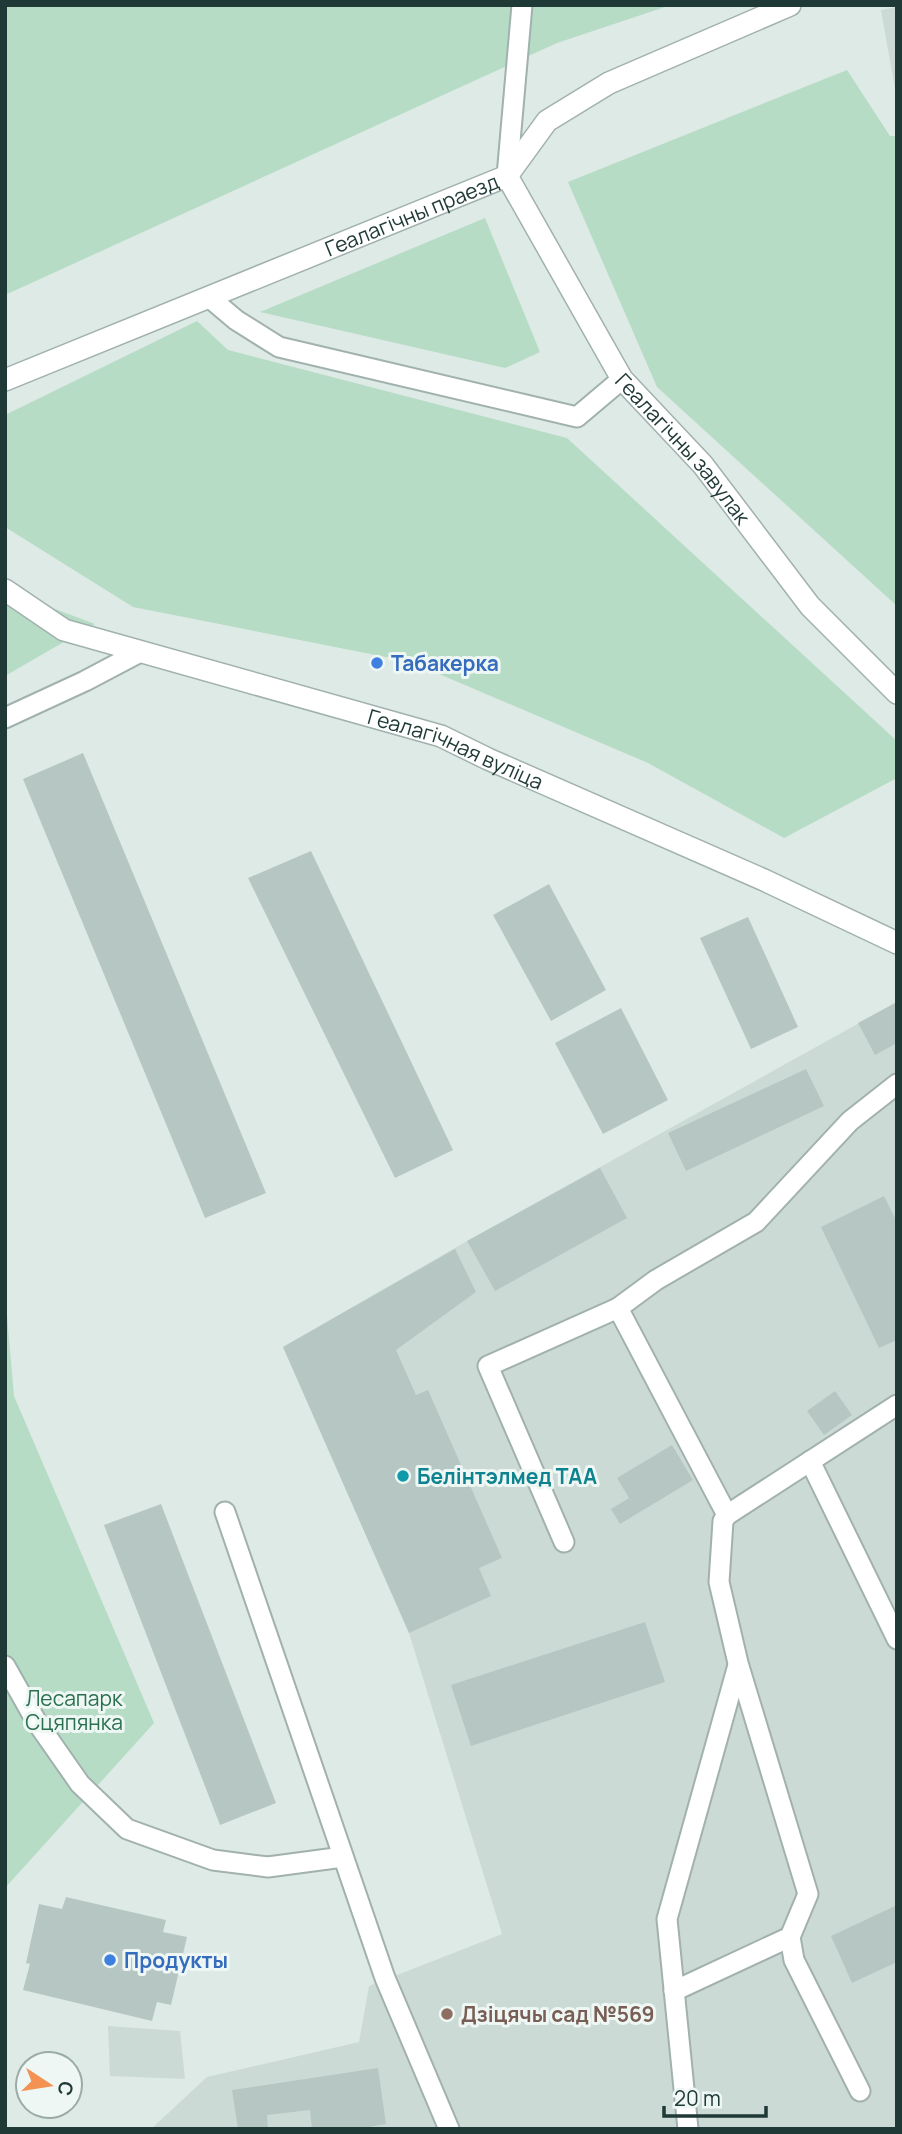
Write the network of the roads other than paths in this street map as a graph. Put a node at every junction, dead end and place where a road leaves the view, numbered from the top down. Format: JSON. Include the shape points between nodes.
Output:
{"nodes":[{"id":1,"x":522,"y":5,"type":"edge"},
{"id":2,"x":790,"y":5,"type":"edge"},
{"id":3,"x":507,"y":176,"type":"junction"},
{"id":4,"x":210,"y":298,"type":"junction"},
{"id":5,"x":622,"y":379,"type":"junction"},
{"id":6,"x":5,"y":380,"type":"edge"},
{"id":7,"x":5,"y":590,"type":"edge"},
{"id":8,"x":140,"y":652,"type":"junction"},
{"id":9,"x":897,"y":693,"type":"edge"},
{"id":10,"x":5,"y":718,"type":"edge"},
{"id":11,"x":897,"y":943,"type":"edge"},
{"id":12,"x":897,"y":1084,"type":"edge"},
{"id":13,"x":618,"y":1308,"type":"junction"},
{"id":14,"x":897,"y":1405,"type":"edge"},
{"id":15,"x":810,"y":1461,"type":"junction"},
{"id":16,"x":225,"y":1512,"type":"dead end"},
{"id":17,"x":727,"y":1515,"type":"junction"},
{"id":18,"x":564,"y":1542,"type":"dead end"},
{"id":19,"x":897,"y":1639,"type":"edge"},
{"id":20,"x":738,"y":1664,"type":"junction"},
{"id":21,"x":5,"y":1666,"type":"edge"},
{"id":22,"x":343,"y":1857,"type":"junction"},
{"id":23,"x":790,"y":1937,"type":"junction"},
{"id":24,"x":674,"y":1991,"type":"junction"},
{"id":25,"x":860,"y":2091,"type":"dead end"},
{"id":26,"x":449,"y":2129,"type":"edge"},
{"id":27,"x":688,"y":2129,"type":"edge"}],
"edges":[{"from":1,"to":3,"type":"lane"},
{"from":2,"to":3,"type":"street","name":"Геалагічны праезд","via":[[609,83],[547,121]]},
{"from":3,"to":4,"type":"street","name":"Геалагічны праезд"},
{"from":3,"to":5,"type":"street","name":"Геалагічны завулак"},
{"from":4,"to":5,"type":"lane","via":[[279,347],[577,417]]},
{"from":4,"to":6,"type":"street","name":"Геалагічны праезд"},
{"from":5,"to":9,"type":"street","name":"Геалагічны завулак","via":[[703,465],[810,606]]},
{"from":7,"to":8,"type":"street","name":"Геалагічная вуліца","via":[[64,630]]},
{"from":8,"to":10,"type":"lane"},
{"from":8,"to":11,"type":"street","name":"Геалагічная вуліца","via":[[441,736]]},
{"from":12,"to":13,"type":"lane","via":[[850,1121],[756,1222],[656,1280]]},
{"from":13,"to":17,"type":"lane"},
{"from":13,"to":18,"type":"lane","via":[[488,1366]]},
{"from":14,"to":15,"type":"lane"},
{"from":15,"to":17,"type":"lane"},
{"from":15,"to":19,"type":"lane"},
{"from":16,"to":22,"type":"lane"},
{"from":17,"to":20,"type":"lane","via":[[719,1582]]},
{"from":20,"to":23,"type":"lane","via":[[808,1895]]},
{"from":20,"to":24,"type":"lane","via":[[667,1919]]},
{"from":21,"to":22,"type":"lane","via":[[80,1784],[127,1829],[213,1860],[268,1867]]},
{"from":22,"to":26,"type":"lane","via":[[385,1978]]},
{"from":23,"to":24,"type":"lane"},
{"from":23,"to":25,"type":"lane","via":[[794,1961]]},
{"from":24,"to":27,"type":"lane"}]}
